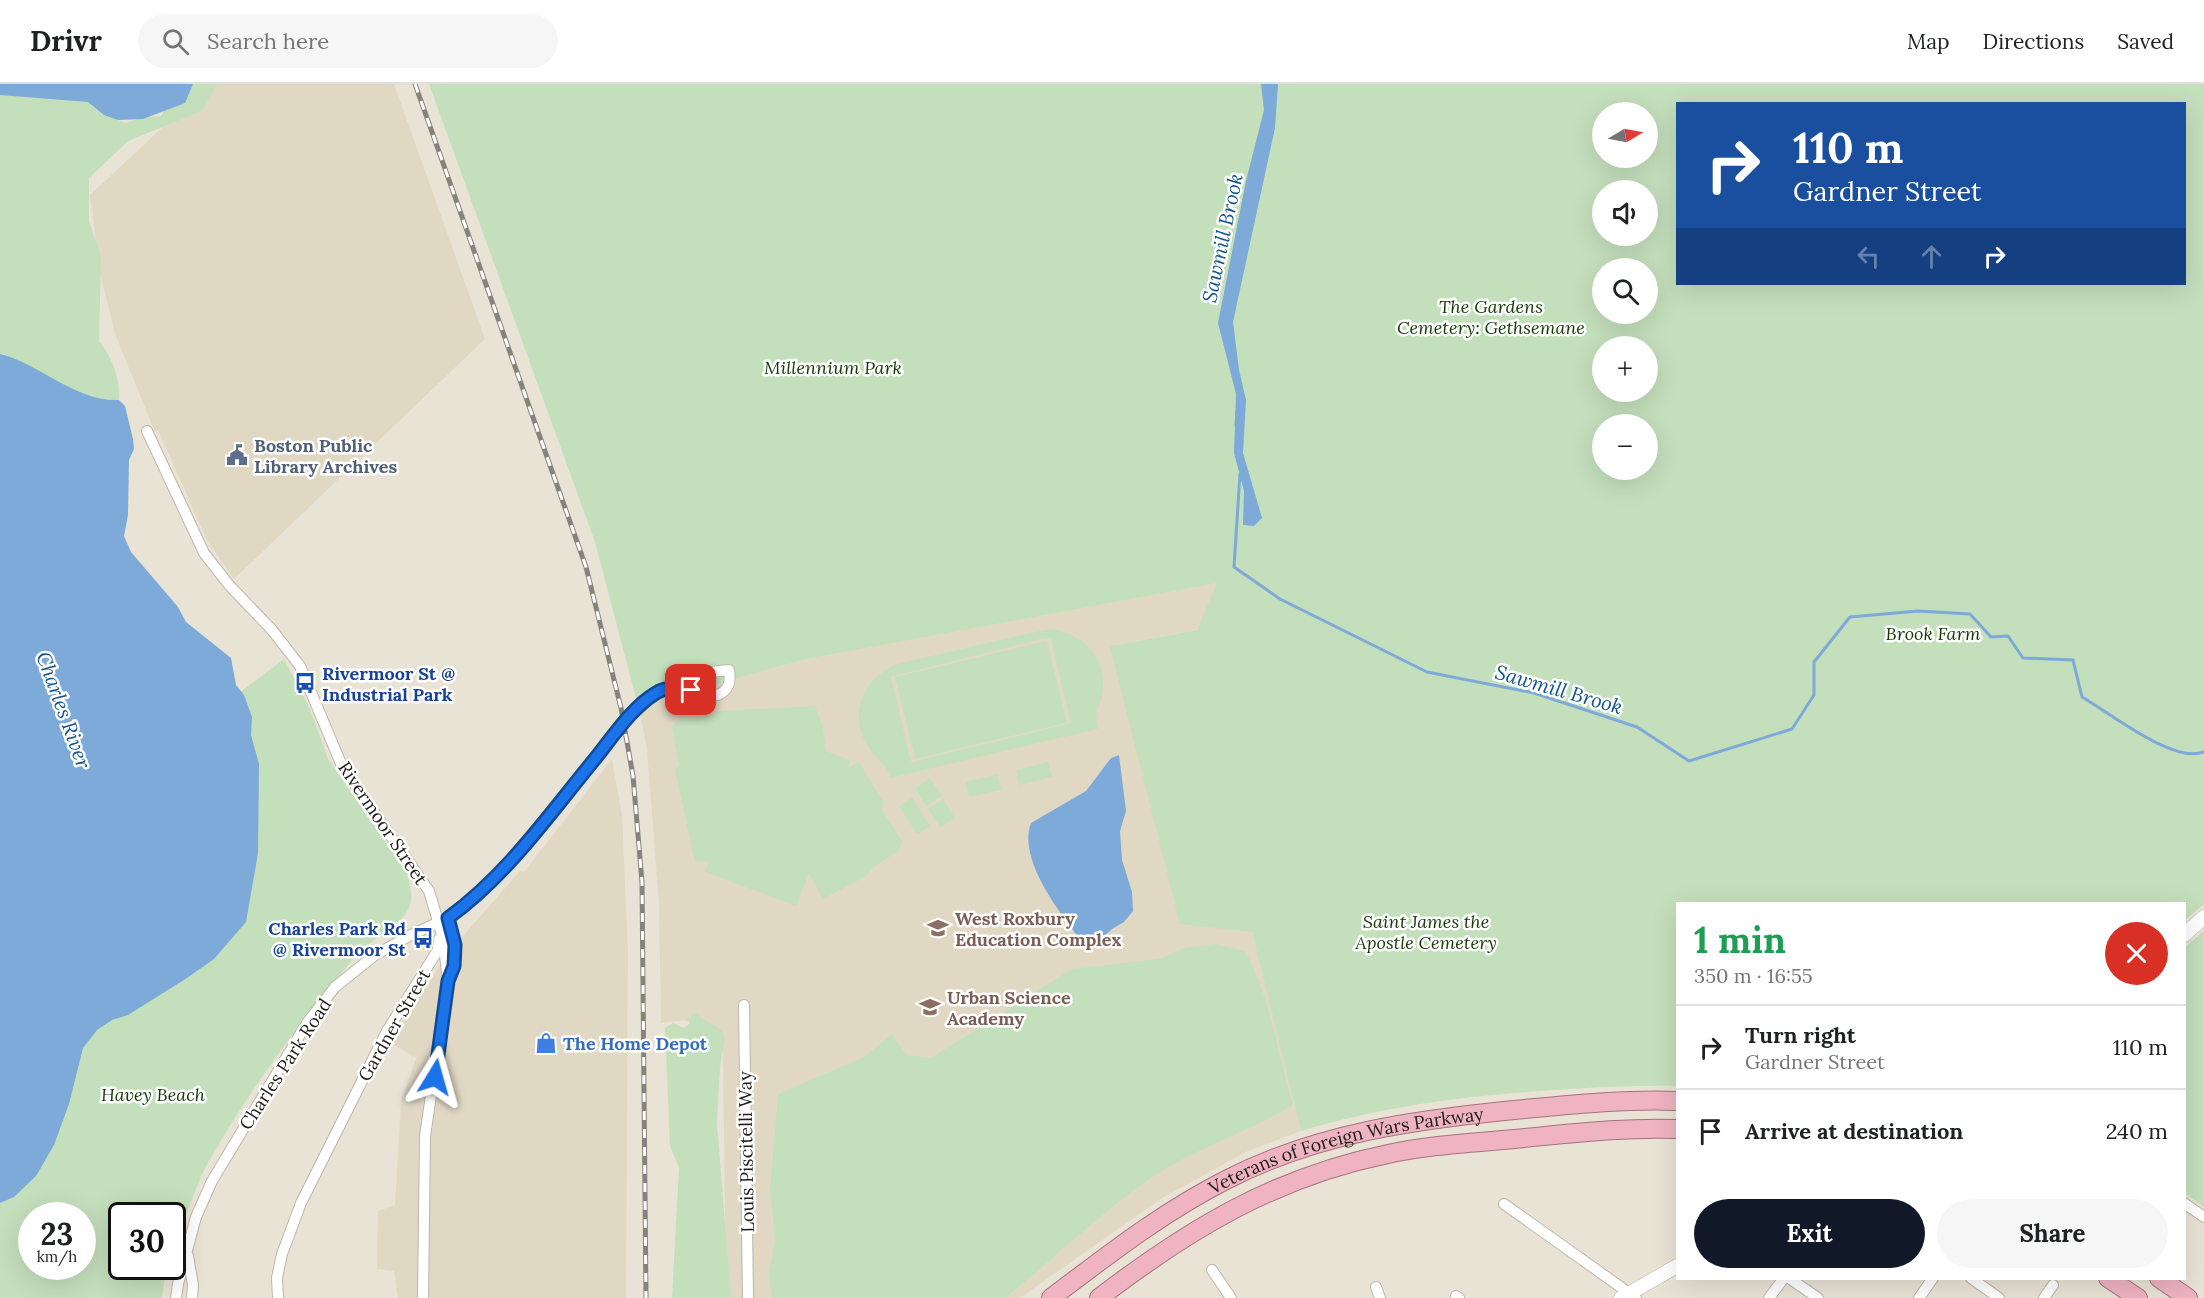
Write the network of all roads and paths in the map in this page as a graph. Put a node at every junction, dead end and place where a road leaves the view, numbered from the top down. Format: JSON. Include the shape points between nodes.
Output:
{"nodes":[{"id":1,"x":147,"y":430,"type":"dead end"},
{"id":2,"x":665,"y":688,"type":"junction"},
{"id":3,"x":2204,"y":917,"type":"edge"},
{"id":4,"x":443,"y":921,"type":"junction"},
{"id":5,"x":2186,"y":932,"type":"edge"},
{"id":6,"x":744,"y":1005,"type":"dead end"},
{"id":7,"x":1676,"y":1101,"type":"edge"},
{"id":8,"x":1676,"y":1129,"type":"edge"},
{"id":9,"x":1504,"y":1204,"type":"dead end"},
{"id":10,"x":2186,"y":1204,"type":"edge"},
{"id":11,"x":2204,"y":1217,"type":"edge"},
{"id":12,"x":188,"y":1252,"type":"junction"},
{"id":13,"x":1100,"y":1261,"type":"junction"},
{"id":14,"x":1676,"y":1267,"type":"edge"},
{"id":15,"x":1212,"y":1270,"type":"dead end"},
{"id":16,"x":1782,"y":1280,"type":"edge"},
{"id":17,"x":1793,"y":1280,"type":"edge"},
{"id":18,"x":1932,"y":1280,"type":"edge"},
{"id":19,"x":1974,"y":1280,"type":"edge"},
{"id":20,"x":2111,"y":1280,"type":"edge"},
{"id":21,"x":2162,"y":1280,"type":"edge"},
{"id":22,"x":1116,"y":1284,"type":"junction"},
{"id":23,"x":2053,"y":1285,"type":"dead end"},
{"id":24,"x":1629,"y":1296,"type":"edge"},
{"id":25,"x":176,"y":1298,"type":"edge"},
{"id":26,"x":192,"y":1298,"type":"edge"},
{"id":27,"x":278,"y":1298,"type":"edge"},
{"id":28,"x":423,"y":1298,"type":"edge"},
{"id":29,"x":748,"y":1298,"type":"edge"},
{"id":30,"x":1051,"y":1298,"type":"edge"},
{"id":31,"x":1098,"y":1298,"type":"edge"},
{"id":32,"x":1231,"y":1298,"type":"edge"},
{"id":33,"x":1769,"y":1298,"type":"edge"},
{"id":34,"x":1818,"y":1298,"type":"edge"},
{"id":35,"x":1919,"y":1298,"type":"edge"},
{"id":36,"x":1999,"y":1298,"type":"edge"},
{"id":37,"x":2044,"y":1298,"type":"edge"},
{"id":38,"x":2138,"y":1298,"type":"edge"},
{"id":39,"x":2188,"y":1298,"type":"edge"}],
"edges":[{"from":1,"to":4,"type":"street","name":"Rivermoor Street","via":[[204,553],[300,666],[342,766],[429,891]]},
{"from":2,"to":2,"type":"street","via":[[718,695],[729,685],[729,670],[680,677]]},
{"from":2,"to":4,"type":"street","bridge":true,"via":[[654,693],[617,731],[531,840],[479,896]]},
{"from":3,"to":5,"type":"street"},
{"from":4,"to":12,"type":"street","name":"Charles Park Road","via":[[411,934],[335,987],[308,1023],[212,1181],[196,1217]]},
{"from":4,"to":27,"type":"street","name":"Gardner Street","via":[[438,950],[387,1030],[301,1203],[282,1254]]},
{"from":4,"to":28,"type":"street","name":"Rivermoor Street","via":[[448,981],[425,1136]]},
{"from":6,"to":29,"type":"street","name":"Louis Piscitelli Way"},
{"from":7,"to":13,"type":"highway","name":"Veterans of Foreign Wars Parkway","via":[[1595,1103],[1425,1119],[1334,1138],[1277,1157],[1222,1182],[1170,1211]]},
{"from":8,"to":22,"type":"highway","name":"Veterans of Foreign Wars Parkway","via":[[1590,1132],[1429,1147],[1346,1164],[1289,1183],[1227,1211],[1168,1246]]},
{"from":9,"to":24,"type":"street"},
{"from":10,"to":11,"type":"street"},
{"from":12,"to":25,"type":"street","name":"Charles Park Road"},
{"from":12,"to":26,"type":"street","name":"Charles Park Road"},
{"from":13,"to":22,"type":"highway"},
{"from":13,"to":30,"type":"highway","name":"Veterans of Foreign Wars Parkway"},
{"from":14,"to":24,"type":"street"},
{"from":15,"to":32,"type":"street"},
{"from":16,"to":33,"type":"street"},
{"from":17,"to":34,"type":"street"},
{"from":18,"to":35,"type":"street"},
{"from":19,"to":36,"type":"street"},
{"from":20,"to":38,"type":"highway"},
{"from":21,"to":39,"type":"highway"},
{"from":22,"to":31,"type":"highway","name":"Veterans of Foreign Wars Parkway"},
{"from":23,"to":37,"type":"street"}]}
